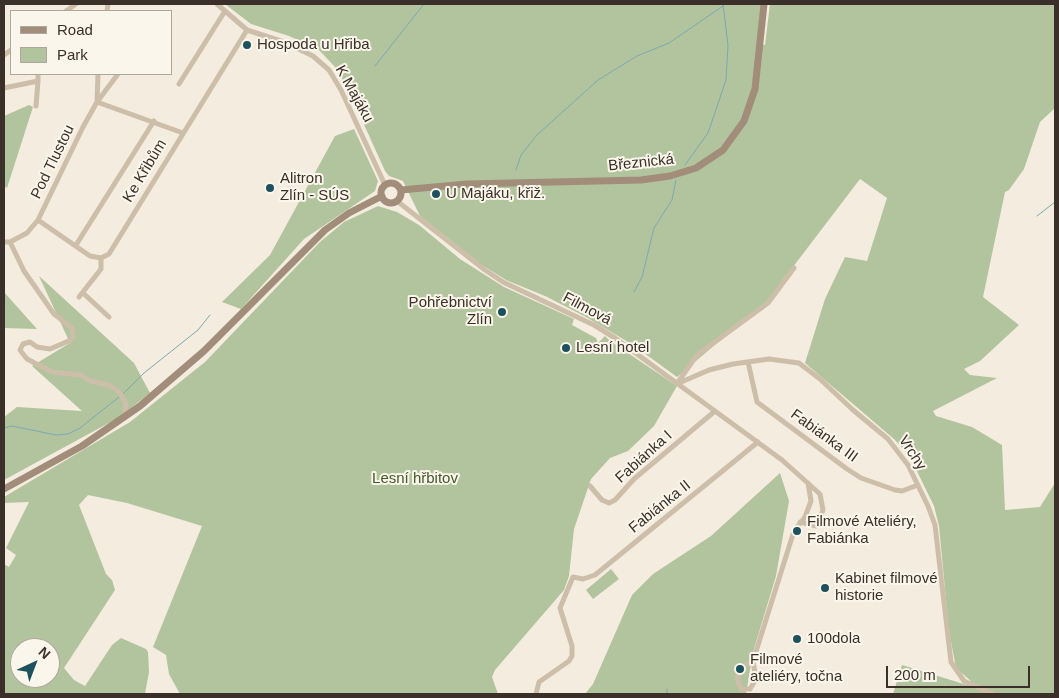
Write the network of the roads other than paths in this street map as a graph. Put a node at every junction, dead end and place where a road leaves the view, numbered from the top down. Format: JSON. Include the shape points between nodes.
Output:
{"nodes":[{"id":1,"x":217,"y":4,"type":"edge"},
{"id":2,"x":764,"y":4,"type":"edge"},
{"id":3,"x":225,"y":11,"type":"junction"},
{"id":4,"x":248,"y":30,"type":"junction"},
{"id":5,"x":38,"y":75,"type":"edge"},
{"id":6,"x":98,"y":75,"type":"edge"},
{"id":7,"x":117,"y":75,"type":"edge"},
{"id":8,"x":38,"y":81,"type":"junction"},
{"id":9,"x":179,"y":84,"type":"dead end"},
{"id":10,"x":4,"y":88,"type":"edge"},
{"id":11,"x":97,"y":102,"type":"junction"},
{"id":12,"x":36,"y":106,"type":"dead end"},
{"id":13,"x":154,"y":121,"type":"junction"},
{"id":14,"x":183,"y":133,"type":"junction"},
{"id":15,"x":385,"y":185,"type":"junction"},
{"id":16,"x":401,"y":190,"type":"junction"},
{"id":17,"x":382,"y":196,"type":"junction"},
{"id":18,"x":397,"y":201,"type":"junction"},
{"id":19,"x":38,"y":220,"type":"junction"},
{"id":20,"x":7,"y":242,"type":"edge"},
{"id":21,"x":76,"y":245,"type":"junction"},
{"id":22,"x":101,"y":258,"type":"junction"},
{"id":23,"x":794,"y":268,"type":"dead end"},
{"id":24,"x":109,"y":317,"type":"dead end"},
{"id":25,"x":748,"y":362,"type":"junction"},
{"id":26,"x":678,"y":383,"type":"junction"},
{"id":27,"x":715,"y":411,"type":"junction"},
{"id":28,"x":123,"y":418,"type":"junction"},
{"id":29,"x":758,"y":442,"type":"junction"},
{"id":30,"x":808,"y":483,"type":"junction"},
{"id":31,"x":918,"y":485,"type":"junction"},
{"id":32,"x":590,"y":486,"type":"dead end"},
{"id":33,"x":4,"y":489,"type":"edge"},
{"id":34,"x":800,"y":522,"type":"junction"},
{"id":35,"x":753,"y":661,"type":"junction"},
{"id":36,"x":752,"y":692,"type":"edge"},
{"id":37,"x":536,"y":694,"type":"edge"},
{"id":38,"x":994,"y":694,"type":"edge"}],
"edges":[{"from":1,"to":3,"type":"street","name":"K Majáku"},
{"from":2,"to":16,"type":"main road","name":"Březnická","via":[[754,88],[744,121],[723,150],[696,168],[641,180],[467,184]]},
{"from":3,"to":4,"type":"street","name":"K Majáku"},
{"from":3,"to":9,"type":"street"},
{"from":4,"to":14,"type":"street","name":"Ke Křibům"},
{"from":4,"to":15,"type":"street","name":"K Majáku","via":[[313,56],[328,70],[341,90]]},
{"from":5,"to":8,"type":"street"},
{"from":6,"to":11,"type":"street","name":"Pod Tlustou"},
{"from":7,"to":11,"type":"street"},
{"from":8,"to":10,"type":"street"},
{"from":8,"to":12,"type":"street"},
{"from":11,"to":13,"type":"street"},
{"from":11,"to":19,"type":"street","name":"Pod Tlustou"},
{"from":13,"to":14,"type":"street"},
{"from":13,"to":21,"type":"street"},
{"from":14,"to":22,"type":"street","name":"Ke Křibům","via":[[109,254]]},
{"from":15,"to":16,"type":"main road","name":"Březnická","via":[[394,183]]},
{"from":15,"to":17,"type":"main road"},
{"from":16,"to":18,"type":"main road"},
{"from":17,"to":18,"type":"main road","via":[[389,202]]},
{"from":17,"to":28,"type":"main road","via":[[349,212],[325,230],[180,374]]},
{"from":18,"to":26,"type":"street","name":"Filmová","via":[[484,270],[594,325]]},
{"from":19,"to":20,"type":"street","name":"Pod Tlustou","via":[[27,233]]},
{"from":19,"to":21,"type":"street"},
{"from":20,"to":28,"type":"street","via":[[54,314],[72,328],[73,336],[50,349],[30,342],[23,344],[20,350],[27,360],[52,372],[81,375],[109,385],[126,403]]},
{"from":21,"to":22,"type":"street","via":[[90,256]]},
{"from":22,"to":24,"type":"street","via":[[101,269],[81,295]]},
{"from":23,"to":26,"type":"street","via":[[768,303],[697,355]]},
{"from":25,"to":26,"type":"street","name":"Vrchy","via":[[709,370]]},
{"from":25,"to":31,"type":"street","name":"Vrchy","via":[[785,360],[807,368],[888,439]]},
{"from":25,"to":31,"type":"street","name":"Fabiánka III","via":[[757,402],[847,469],[861,478],[895,490]]},
{"from":26,"to":27,"type":"street","name":"Filmová"},
{"from":27,"to":29,"type":"street","name":"Filmová"},
{"from":27,"to":32,"type":"street","name":"Fabiánka I","via":[[634,479],[615,500],[609,503],[602,500]]},
{"from":28,"to":33,"type":"main road"},
{"from":29,"to":30,"type":"street","name":"Filmová"},
{"from":29,"to":37,"type":"street","name":"Fabiánka II","via":[[595,575],[583,580],[572,577],[560,608],[572,656],[539,682]]},
{"from":30,"to":34,"type":"street","via":[[811,500],[806,517]]},
{"from":30,"to":34,"type":"street","name":"Filmová","via":[[820,494],[823,510],[816,526]]},
{"from":31,"to":38,"type":"street","name":"Vrchy","via":[[938,538],[940,588],[951,662],[964,680]]},
{"from":34,"to":35,"type":"street","via":[[794,531]]},
{"from":35,"to":36,"type":"street","via":[[756,679]]},
{"from":35,"to":36,"type":"street","via":[[743,667],[737,678],[741,689]]}]}
